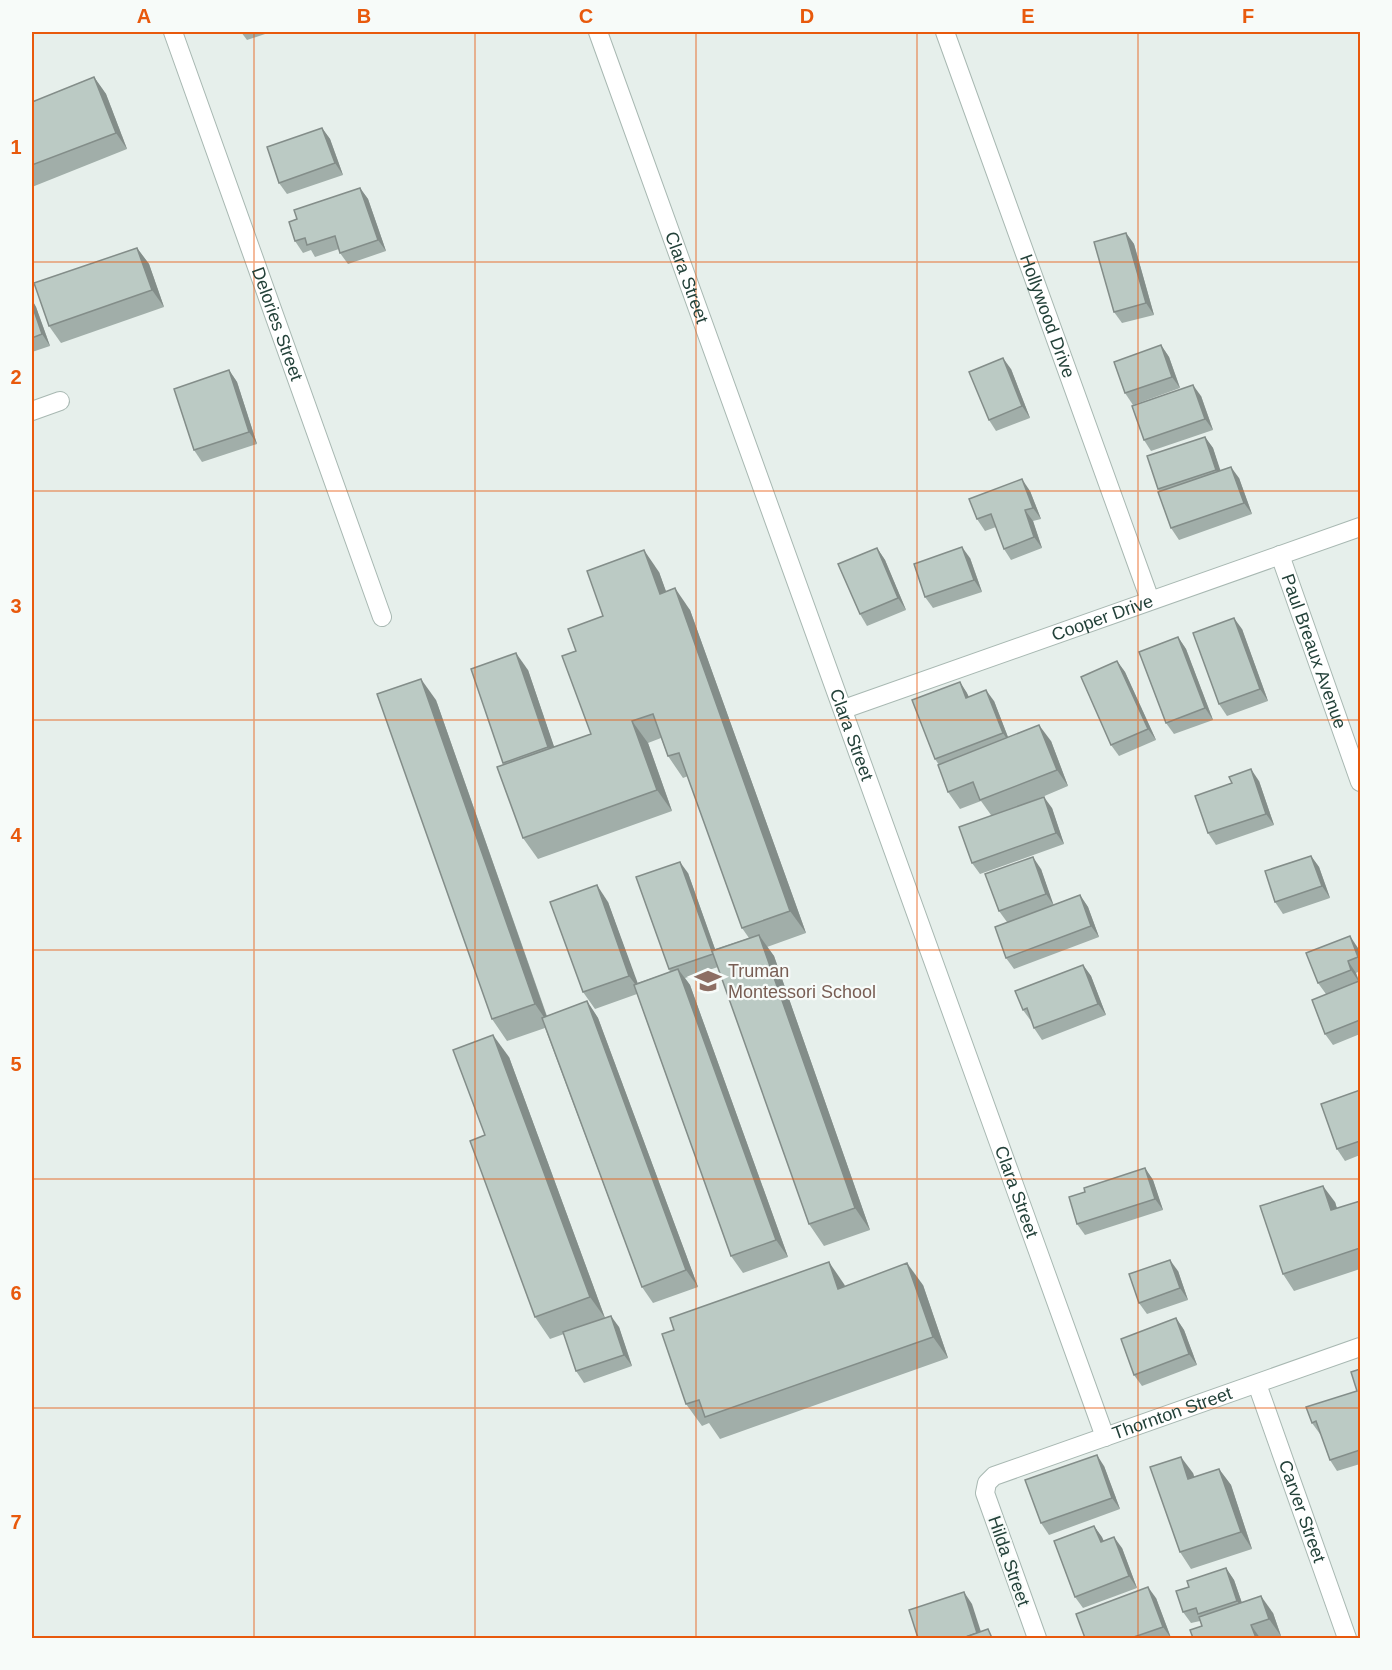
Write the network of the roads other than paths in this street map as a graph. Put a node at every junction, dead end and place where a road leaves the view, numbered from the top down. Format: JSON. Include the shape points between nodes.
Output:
{"nodes":[{"id":1,"x":173,"y":32,"type":"edge"},
{"id":2,"x":598,"y":32,"type":"edge"},
{"id":3,"x":945,"y":32,"type":"edge"},
{"id":4,"x":60,"y":401,"type":"dead end"},
{"id":5,"x":32,"y":411,"type":"edge"},
{"id":6,"x":1360,"y":526,"type":"edge"},
{"id":7,"x":1280,"y":555,"type":"junction"},
{"id":8,"x":1150,"y":600,"type":"junction"},
{"id":9,"x":382,"y":617,"type":"dead end"},
{"id":10,"x":844,"y":709,"type":"junction"},
{"id":11,"x":1360,"y":782,"type":"edge"},
{"id":12,"x":1360,"y":1347,"type":"edge"},
{"id":13,"x":1257,"y":1384,"type":"junction"},
{"id":14,"x":1105,"y":1437,"type":"junction"},
{"id":15,"x":987,"y":1483,"type":"joint"},
{"id":16,"x":1037,"y":1638,"type":"edge"},
{"id":17,"x":1347,"y":1638,"type":"edge"}],
"edges":[{"from":1,"to":9,"type":"street","name":"Delories Street"},
{"from":2,"to":10,"type":"street","name":"Clara Street"},
{"from":3,"to":8,"type":"street","name":"Hollywood Drive"},
{"from":4,"to":5,"type":"street"},
{"from":6,"to":7,"type":"street","name":"Cooper Drive"},
{"from":7,"to":8,"type":"street","name":"Cooper Drive"},
{"from":7,"to":11,"type":"street","name":"Paul Breaux Avenue"},
{"from":8,"to":10,"type":"street","name":"Cooper Drive"},
{"from":10,"to":14,"type":"street","name":"Clara Street"},
{"from":12,"to":13,"type":"street","name":"Thornton Street"},
{"from":13,"to":14,"type":"street","name":"Thornton Street"},
{"from":13,"to":17,"type":"street","name":"Carver Street"},
{"from":14,"to":15,"type":"street","name":"Thornton Street","via":[[994,1476]]},
{"from":15,"to":16,"type":"street","name":"Hilda Street","via":[[985,1493]]}]}
